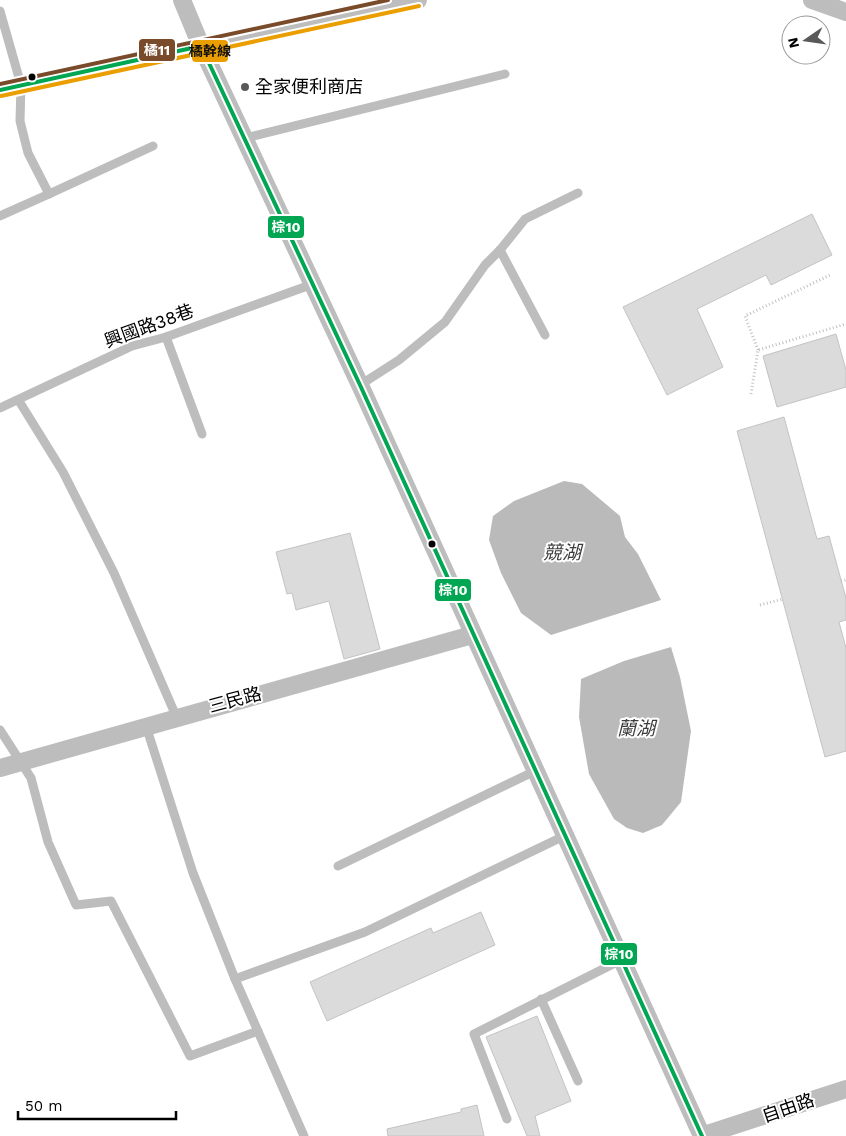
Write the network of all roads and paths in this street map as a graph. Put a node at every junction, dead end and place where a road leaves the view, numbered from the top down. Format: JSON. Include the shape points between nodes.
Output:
{"nodes":[{"id":1,"x":182,"y":0,"type":"edge"},
{"id":2,"x":418,"y":0,"type":"edge"},
{"id":3,"x":812,"y":0,"type":"edge"},
{"id":4,"x":0,"y":11,"type":"edge"},
{"id":5,"x":846,"y":12,"type":"edge"},
{"id":6,"x":201,"y":46,"type":"junction"},
{"id":7,"x":505,"y":74,"type":"dead end"},
{"id":8,"x":21,"y":85,"type":"junction"},
{"id":9,"x":0,"y":90,"type":"edge"},
{"id":10,"x":245,"y":138,"type":"junction"},
{"id":11,"x":154,"y":146,"type":"dead end"},
{"id":12,"x":578,"y":193,"type":"dead end"},
{"id":13,"x":49,"y":194,"type":"junction"},
{"id":14,"x":0,"y":216,"type":"edge"},
{"id":15,"x":500,"y":250,"type":"junction"},
{"id":16,"x":832,"y":274,"type":"dead end"},
{"id":17,"x":313,"y":284,"type":"junction"},
{"id":18,"x":846,"y":324,"type":"edge"},
{"id":19,"x":545,"y":336,"type":"dead end"},
{"id":20,"x":166,"y":337,"type":"junction"},
{"id":21,"x":758,"y":350,"type":"junction"},
{"id":22,"x":360,"y":385,"type":"junction"},
{"id":23,"x":752,"y":394,"type":"dead end"},
{"id":24,"x":19,"y":401,"type":"junction"},
{"id":25,"x":0,"y":408,"type":"edge"},
{"id":26,"x":202,"y":434,"type":"dead end"},
{"id":27,"x":846,"y":580,"type":"edge"},
{"id":28,"x":841,"y":581,"type":"dead end"},
{"id":29,"x":783,"y":599,"type":"dead end"},
{"id":30,"x":760,"y":605,"type":"dead end"},
{"id":31,"x":472,"y":635,"type":"junction"},
{"id":32,"x":176,"y":716,"type":"junction"},
{"id":33,"x":146,"y":726,"type":"junction"},
{"id":34,"x":0,"y":730,"type":"edge"},
{"id":35,"x":20,"y":762,"type":"junction"},
{"id":36,"x":0,"y":768,"type":"edge"},
{"id":37,"x":535,"y":771,"type":"junction"},
{"id":38,"x":564,"y":836,"type":"junction"},
{"id":39,"x":338,"y":866,"type":"dead end"},
{"id":40,"x":622,"y":959,"type":"junction"},
{"id":41,"x":235,"y":979,"type":"junction"},
{"id":42,"x":541,"y":1000,"type":"junction"},
{"id":43,"x":258,"y":1031,"type":"junction"},
{"id":44,"x":578,"y":1081,"type":"dead end"},
{"id":45,"x":846,"y":1088,"type":"edge"},
{"id":46,"x":507,"y":1119,"type":"dead end"},
{"id":47,"x":304,"y":1136,"type":"edge"},
{"id":48,"x":702,"y":1136,"type":"edge"}],
"edges":[{"from":1,"to":6,"type":"street"},
{"from":2,"to":6,"type":"street"},
{"from":3,"to":5,"type":"street"},
{"from":4,"to":8,"type":"lane"},
{"from":6,"to":8,"type":"street"},
{"from":6,"to":10,"type":"street"},
{"from":7,"to":10,"type":"lane"},
{"from":8,"to":9,"type":"street"},
{"from":8,"to":13,"type":"lane","via":[[20,122],[28,153]]},
{"from":10,"to":17,"type":"street"},
{"from":11,"to":13,"type":"lane"},
{"from":12,"to":15,"type":"lane","via":[[526,219]]},
{"from":13,"to":14,"type":"lane"},
{"from":15,"to":19,"type":"lane"},
{"from":15,"to":22,"type":"lane","via":[[485,265],[445,322],[399,360]]},
{"from":16,"to":21,"type":"path","via":[[745,316]]},
{"from":17,"to":20,"type":"lane","name":"興國路38巷"},
{"from":17,"to":22,"type":"street"},
{"from":18,"to":21,"type":"path"},
{"from":20,"to":24,"type":"lane","name":"興國路38巷","via":[[132,346]]},
{"from":20,"to":26,"type":"lane"},
{"from":21,"to":23,"type":"path"},
{"from":22,"to":31,"type":"street"},
{"from":24,"to":25,"type":"lane","name":"興國路38巷"},
{"from":24,"to":32,"type":"lane","via":[[63,472],[114,573]]},
{"from":27,"to":28,"type":"path"},
{"from":29,"to":30,"type":"path"},
{"from":31,"to":32,"type":"street","name":"三民路"},
{"from":31,"to":37,"type":"street"},
{"from":32,"to":33,"type":"street","name":"三民路"},
{"from":33,"to":35,"type":"street","name":"三民路"},
{"from":33,"to":41,"type":"lane","via":[[193,873]]},
{"from":34,"to":35,"type":"lane"},
{"from":35,"to":36,"type":"street","name":"三民路"},
{"from":35,"to":43,"type":"lane","via":[[31,778],[48,842],[76,905],[112,901],[190,1056]]},
{"from":37,"to":38,"type":"street"},
{"from":37,"to":39,"type":"lane"},
{"from":38,"to":40,"type":"street"},
{"from":38,"to":41,"type":"lane","via":[[365,932]]},
{"from":40,"to":42,"type":"lane"},
{"from":40,"to":48,"type":"street"},
{"from":41,"to":43,"type":"lane"},
{"from":42,"to":44,"type":"lane"},
{"from":42,"to":46,"type":"lane","via":[[474,1034]]},
{"from":43,"to":47,"type":"lane"},
{"from":45,"to":48,"type":"street","name":"自由路"}]}
